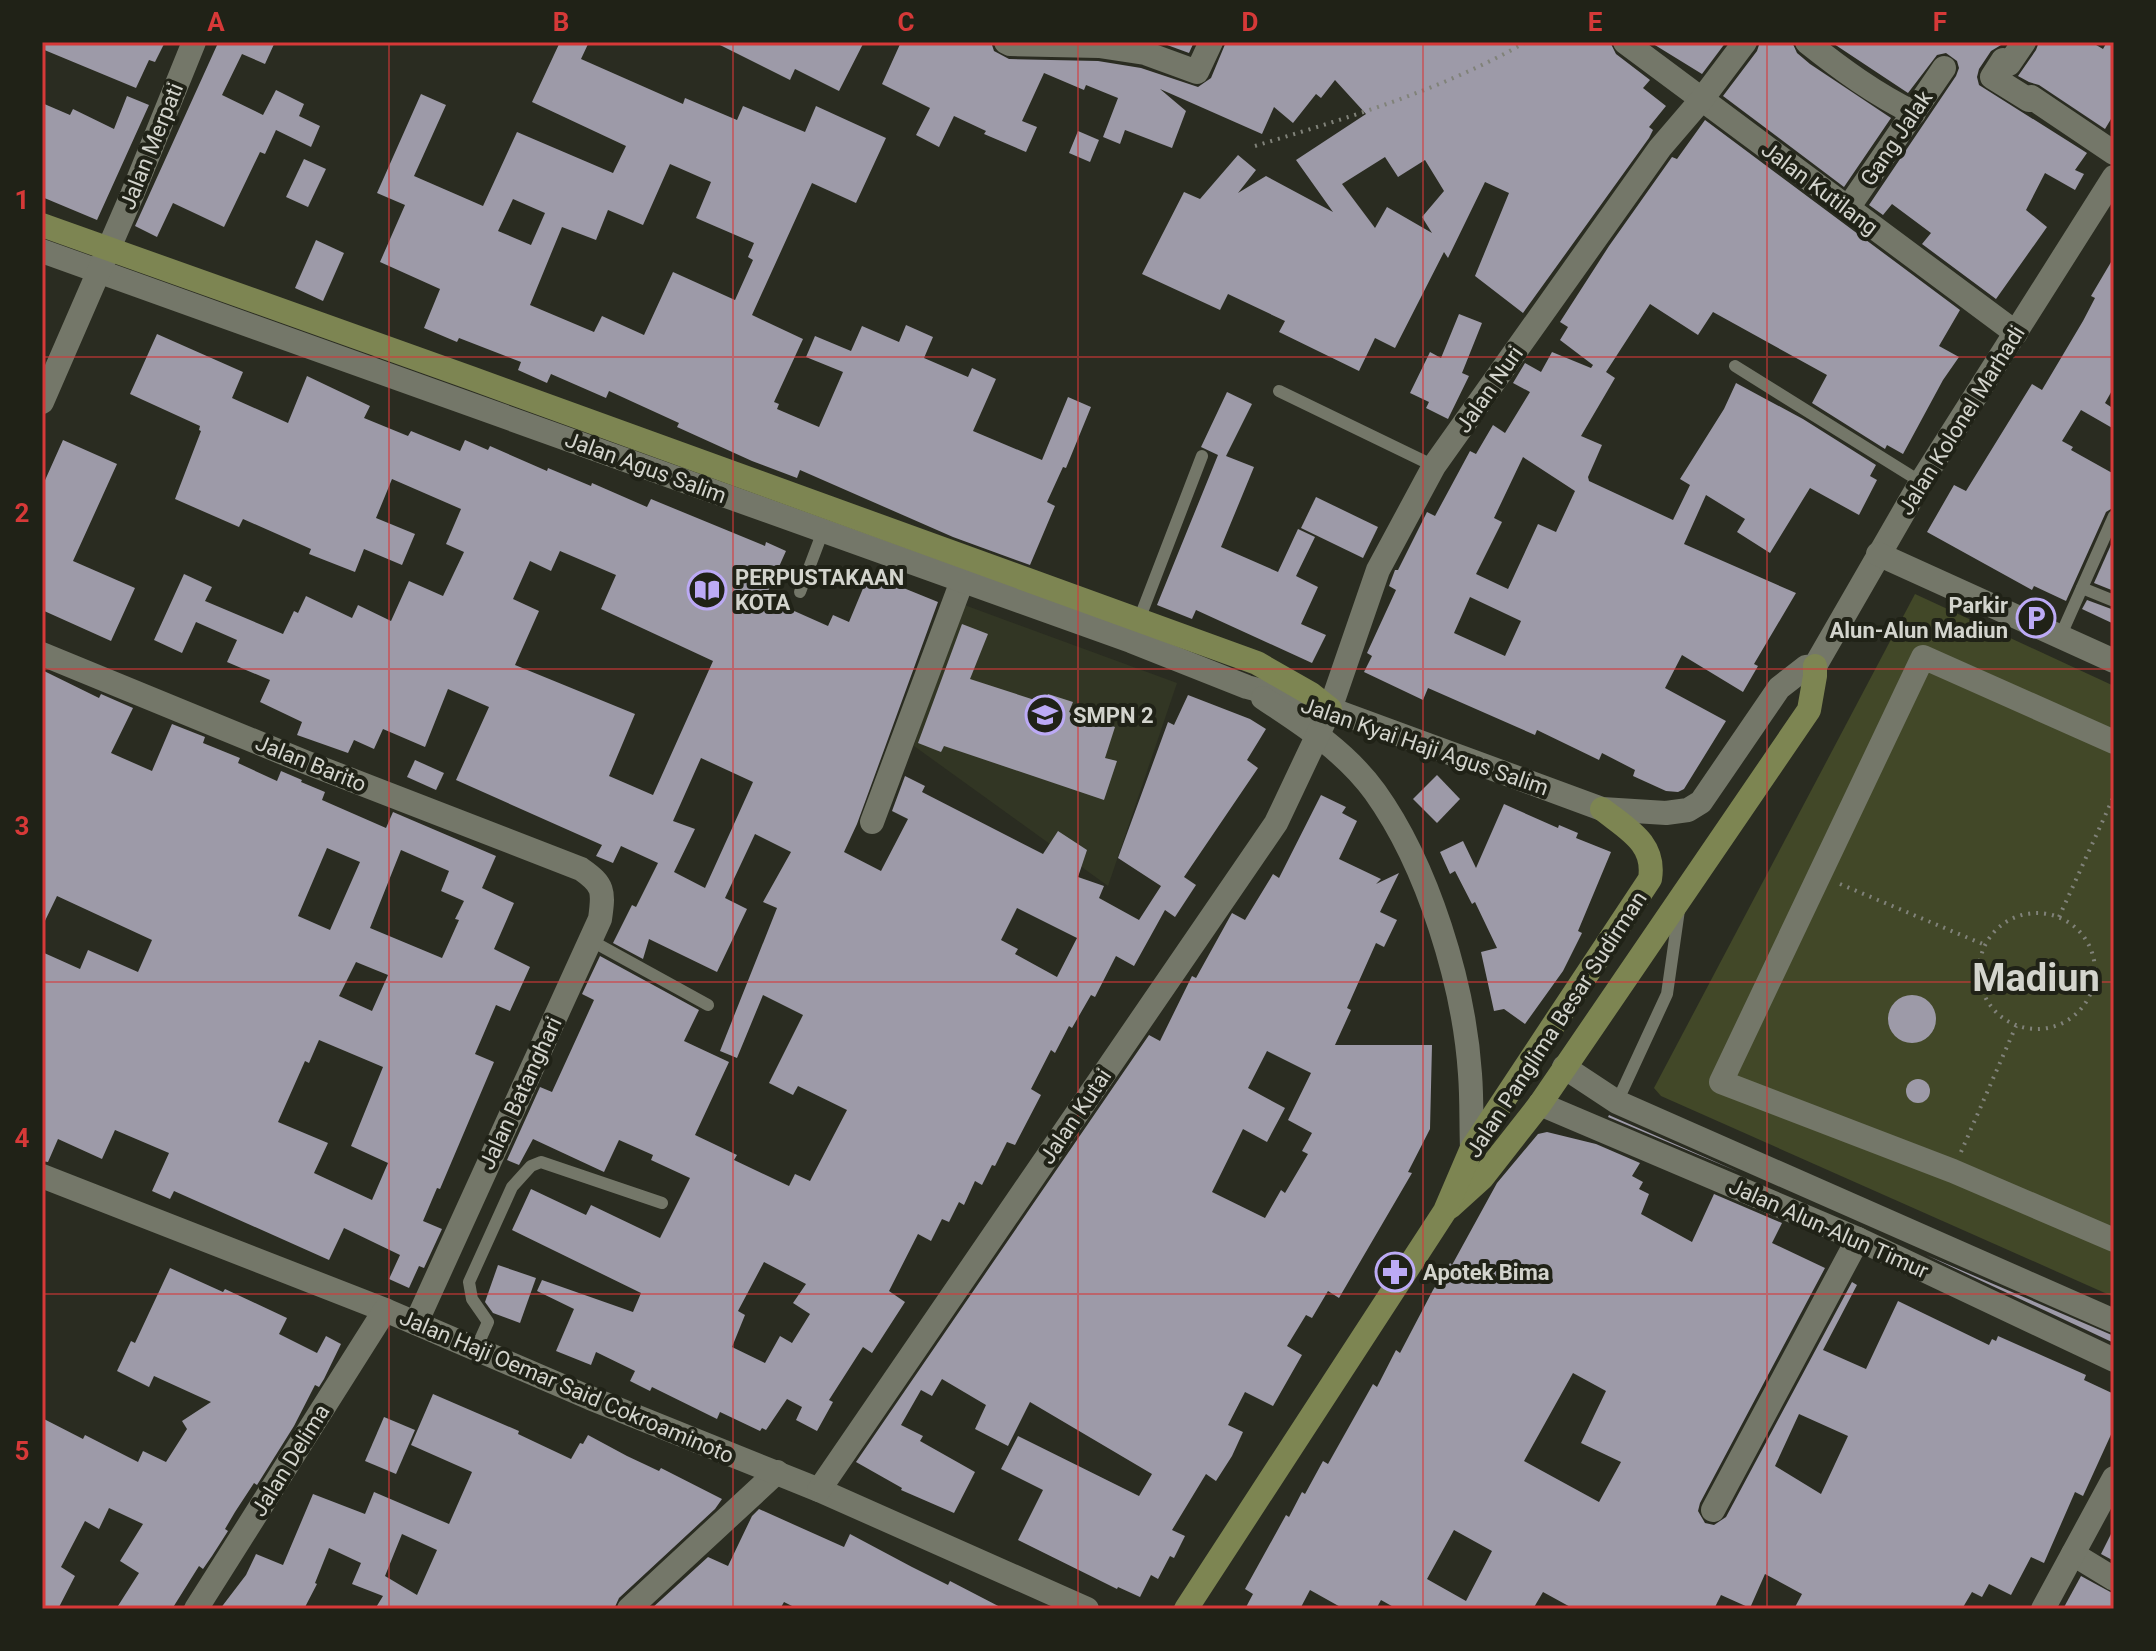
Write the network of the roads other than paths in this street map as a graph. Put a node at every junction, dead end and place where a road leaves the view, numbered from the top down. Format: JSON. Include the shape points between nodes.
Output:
{"nodes":[{"id":1,"x":194,"y":42,"type":"edge"},
{"id":2,"x":1006,"y":42,"type":"edge"},
{"id":3,"x":1211,"y":42,"type":"edge"},
{"id":4,"x":1625,"y":42,"type":"edge"},
{"id":5,"x":1745,"y":42,"type":"edge"},
{"id":6,"x":1807,"y":42,"type":"edge"},
{"id":7,"x":2024,"y":42,"type":"edge"},
{"id":8,"x":1944,"y":68,"type":"dead end"},
{"id":9,"x":1702,"y":99,"type":"junction"},
{"id":10,"x":1914,"y":113,"type":"junction"},
{"id":11,"x":2114,"y":153,"type":"edge"},
{"id":12,"x":2114,"y":177,"type":"edge"},
{"id":13,"x":1848,"y":208,"type":"junction"},
{"id":14,"x":42,"y":225,"type":"edge"},
{"id":15,"x":107,"y":250,"type":"junction"},
{"id":16,"x":42,"y":251,"type":"edge"},
{"id":17,"x":99,"y":273,"type":"junction"},
{"id":18,"x":2016,"y":333,"type":"junction"},
{"id":19,"x":1735,"y":366,"type":"dead end"},
{"id":20,"x":467,"y":389,"type":"junction"},
{"id":21,"x":1279,"y":391,"type":"dead end"},
{"id":22,"x":42,"y":402,"type":"edge"},
{"id":23,"x":1202,"y":456,"type":"dead end"},
{"id":24,"x":1434,"y":466,"type":"junction"},
{"id":25,"x":1921,"y":482,"type":"junction"},
{"id":26,"x":2114,"y":516,"type":"edge"},
{"id":27,"x":823,"y":531,"type":"junction"},
{"id":28,"x":858,"y":531,"type":"junction"},
{"id":29,"x":1878,"y":554,"type":"junction"},
{"id":30,"x":962,"y":581,"type":"junction"},
{"id":31,"x":2082,"y":588,"type":"junction"},
{"id":32,"x":800,"y":592,"type":"dead end"},
{"id":33,"x":2114,"y":601,"type":"edge"},
{"id":34,"x":1135,"y":630,"type":"junction"},
{"id":35,"x":2060,"y":637,"type":"junction"},
{"id":36,"x":42,"y":654,"type":"edge"},
{"id":37,"x":2114,"y":661,"type":"edge"},
{"id":38,"x":1815,"y":666,"type":"junction"},
{"id":39,"x":1247,"y":687,"type":"junction"},
{"id":40,"x":1330,"y":709,"type":"junction"},
{"id":41,"x":1318,"y":734,"type":"junction"},
{"id":42,"x":2114,"y":742,"type":"edge"},
{"id":43,"x":1602,"y":809,"type":"junction"},
{"id":44,"x":872,"y":822,"type":"dead end"},
{"id":45,"x":581,"y":869,"type":"joint"},
{"id":46,"x":1680,"y":902,"type":"junction"},
{"id":47,"x":590,"y":940,"type":"junction"},
{"id":48,"x":708,"y":1005,"type":"dead end"},
{"id":49,"x":1564,"y":1067,"type":"junction"},
{"id":50,"x":1617,"y":1102,"type":"junction"},
{"id":51,"x":1540,"y":1104,"type":"junction"},
{"id":52,"x":1472,"y":1148,"type":"junction"},
{"id":53,"x":42,"y":1176,"type":"edge"},
{"id":54,"x":662,"y":1203,"type":"dead end"},
{"id":55,"x":1445,"y":1211,"type":"junction"},
{"id":56,"x":1858,"y":1239,"type":"junction"},
{"id":57,"x":2114,"y":1240,"type":"edge"},
{"id":58,"x":385,"y":1310,"type":"junction"},
{"id":59,"x":2114,"y":1321,"type":"edge"},
{"id":60,"x":416,"y":1323,"type":"junction"},
{"id":61,"x":476,"y":1349,"type":"junction"},
{"id":62,"x":2114,"y":1360,"type":"edge"},
{"id":63,"x":777,"y":1472,"type":"junction"},
{"id":64,"x":2114,"y":1478,"type":"edge"},
{"id":65,"x":819,"y":1490,"type":"junction"},
{"id":66,"x":1713,"y":1510,"type":"dead end"},
{"id":67,"x":2073,"y":1554,"type":"junction"},
{"id":68,"x":2114,"y":1579,"type":"edge"},
{"id":69,"x":642,"y":1605,"type":"edge"},
{"id":70,"x":196,"y":1609,"type":"edge"},
{"id":71,"x":1087,"y":1609,"type":"edge"},
{"id":72,"x":1186,"y":1609,"type":"edge"},
{"id":73,"x":2043,"y":1609,"type":"edge"}],
"edges":[{"from":1,"to":15,"type":"street","name":"Jalan Merpati"},
{"from":2,"to":3,"type":"street","via":[[1145,53],[1197,72]]},
{"from":4,"to":9,"type":"street","name":"Jalan Kutilang"},
{"from":5,"to":9,"type":"street","name":"Jalan Nuri"},
{"from":6,"to":10,"type":"street"},
{"from":7,"to":11,"type":"street","via":[[1992,77]]},
{"from":8,"to":10,"type":"street","name":"Gang Jalak"},
{"from":9,"to":13,"type":"street","name":"Jalan Kutilang"},
{"from":9,"to":24,"type":"street","name":"Jalan Nuri","via":[[1660,148]]},
{"from":10,"to":13,"type":"street","name":"Gang Jalak"},
{"from":12,"to":18,"type":"street","name":"Jalan Kolonel Marhadi"},
{"from":13,"to":18,"type":"street","name":"Jalan Kutilang"},
{"from":14,"to":15,"type":"main road"},
{"from":15,"to":17,"type":"street"},
{"from":15,"to":20,"type":"main road"},
{"from":16,"to":17,"type":"street","name":"Jalan Agus Salim"},
{"from":17,"to":20,"type":"street","name":"Jalan Agus Salim"},
{"from":17,"to":22,"type":"street"},
{"from":18,"to":25,"type":"street","name":"Jalan Kolonel Marhadi"},
{"from":19,"to":25,"type":"lane"},
{"from":20,"to":27,"type":"street","name":"Jalan Agus Salim"},
{"from":20,"to":28,"type":"main road"},
{"from":21,"to":24,"type":"lane"},
{"from":23,"to":34,"type":"lane"},
{"from":24,"to":40,"type":"street","name":"Jalan Nuri","via":[[1378,570]]},
{"from":25,"to":29,"type":"street","name":"Jalan Kolonel Marhadi"},
{"from":26,"to":31,"type":"lane"},
{"from":27,"to":28,"type":"street","name":"Jalan Agus Salim"},
{"from":27,"to":32,"type":"lane"},
{"from":28,"to":30,"type":"street","name":"Jalan Agus Salim"},
{"from":28,"to":34,"type":"main road"},
{"from":29,"to":35,"type":"street"},
{"from":29,"to":38,"type":"street","name":"Jalan Kolonel Marhadi"},
{"from":30,"to":34,"type":"street","name":"Jalan Agus Salim"},
{"from":30,"to":44,"type":"street"},
{"from":31,"to":33,"type":"lane"},
{"from":31,"to":35,"type":"lane"},
{"from":34,"to":39,"type":"street","name":"Jalan Agus Salim"},
{"from":34,"to":40,"type":"main road","via":[[1257,663]]},
{"from":35,"to":37,"type":"street"},
{"from":36,"to":45,"type":"street","name":"Jalan Barito"},
{"from":38,"to":43,"type":"street","name":"Jalan Kolonel Marhadi","via":[[1779,688],[1701,802],[1666,813]]},
{"from":38,"to":46,"type":"main road","name":"Jalan Kolonel Marhadi","via":[[1809,710]]},
{"from":39,"to":40,"type":"street","name":"Jalan Kyai Haji Agus Salim"},
{"from":39,"to":41,"type":"street"},
{"from":40,"to":41,"type":"street","name":"Jalan Kutai"},
{"from":40,"to":43,"type":"street","name":"Jalan Kyai Haji Agus Salim"},
{"from":41,"to":52,"type":"street","via":[[1374,790],[1402,840],[1440,930],[1462,1014]]},
{"from":41,"to":65,"type":"street","name":"Jalan Kutai","via":[[1276,823]]},
{"from":42,"to":57,"type":"street","via":[[1923,657],[1721,1082]]},
{"from":43,"to":52,"type":"main road","name":"Jalan Panglima Besar Sudirman","via":[[1647,850],[1653,863],[1650,879]]},
{"from":45,"to":47,"type":"street","name":"Jalan Batanghari","via":[[598,881],[603,897]]},
{"from":46,"to":49,"type":"main road","name":"Jalan Panglima Besar Sudirman"},
{"from":46,"to":50,"type":"lane","via":[[1667,994]]},
{"from":47,"to":48,"type":"lane"},
{"from":47,"to":60,"type":"street","name":"Jalan Batanghari"},
{"from":49,"to":50,"type":"street","name":"Jalan Alun-Alun Timur"},
{"from":49,"to":51,"type":"main road","name":"Jalan Panglima Besar Sudirman"},
{"from":50,"to":59,"type":"street","name":"Jalan Alun-Alun Timur"},
{"from":51,"to":55,"type":"main road","name":"Jalan Panglima Besar Sudirman","via":[[1482,1178]]},
{"from":51,"to":56,"type":"street","name":"Jalan Alun-Alun Timur"},
{"from":52,"to":55,"type":"main road","name":"Jalan Panglima Besar Sudirman"},
{"from":53,"to":58,"type":"street","name":"Jalan Haji Oemar Said Cokroaminoto"},
{"from":54,"to":61,"type":"lane","via":[[541,1162],[531,1166],[512,1187],[469,1282],[472,1299],[488,1322]]},
{"from":55,"to":72,"type":"main road","name":"Jalan Panglima Besar Sudirman"},
{"from":56,"to":62,"type":"street","name":"Jalan Alun-Alun Timur"},
{"from":56,"to":66,"type":"street"},
{"from":58,"to":60,"type":"street","name":"Jalan Haji Oemar Said Cokroaminoto"},
{"from":58,"to":70,"type":"street","name":"Jalan Delima"},
{"from":60,"to":61,"type":"street","name":"Jalan Haji Oemar Said Cokroaminoto"},
{"from":61,"to":63,"type":"street","name":"Jalan Haji Oemar Said Cokroaminoto"},
{"from":63,"to":65,"type":"street","name":"Jalan Haji Oemar Said Cokroaminoto"},
{"from":63,"to":69,"type":"street"},
{"from":64,"to":67,"type":"street"},
{"from":65,"to":71,"type":"street","name":"Jalan Haji Oemar Said Cokroaminoto"},
{"from":67,"to":68,"type":"street"},
{"from":67,"to":73,"type":"street"}]}
